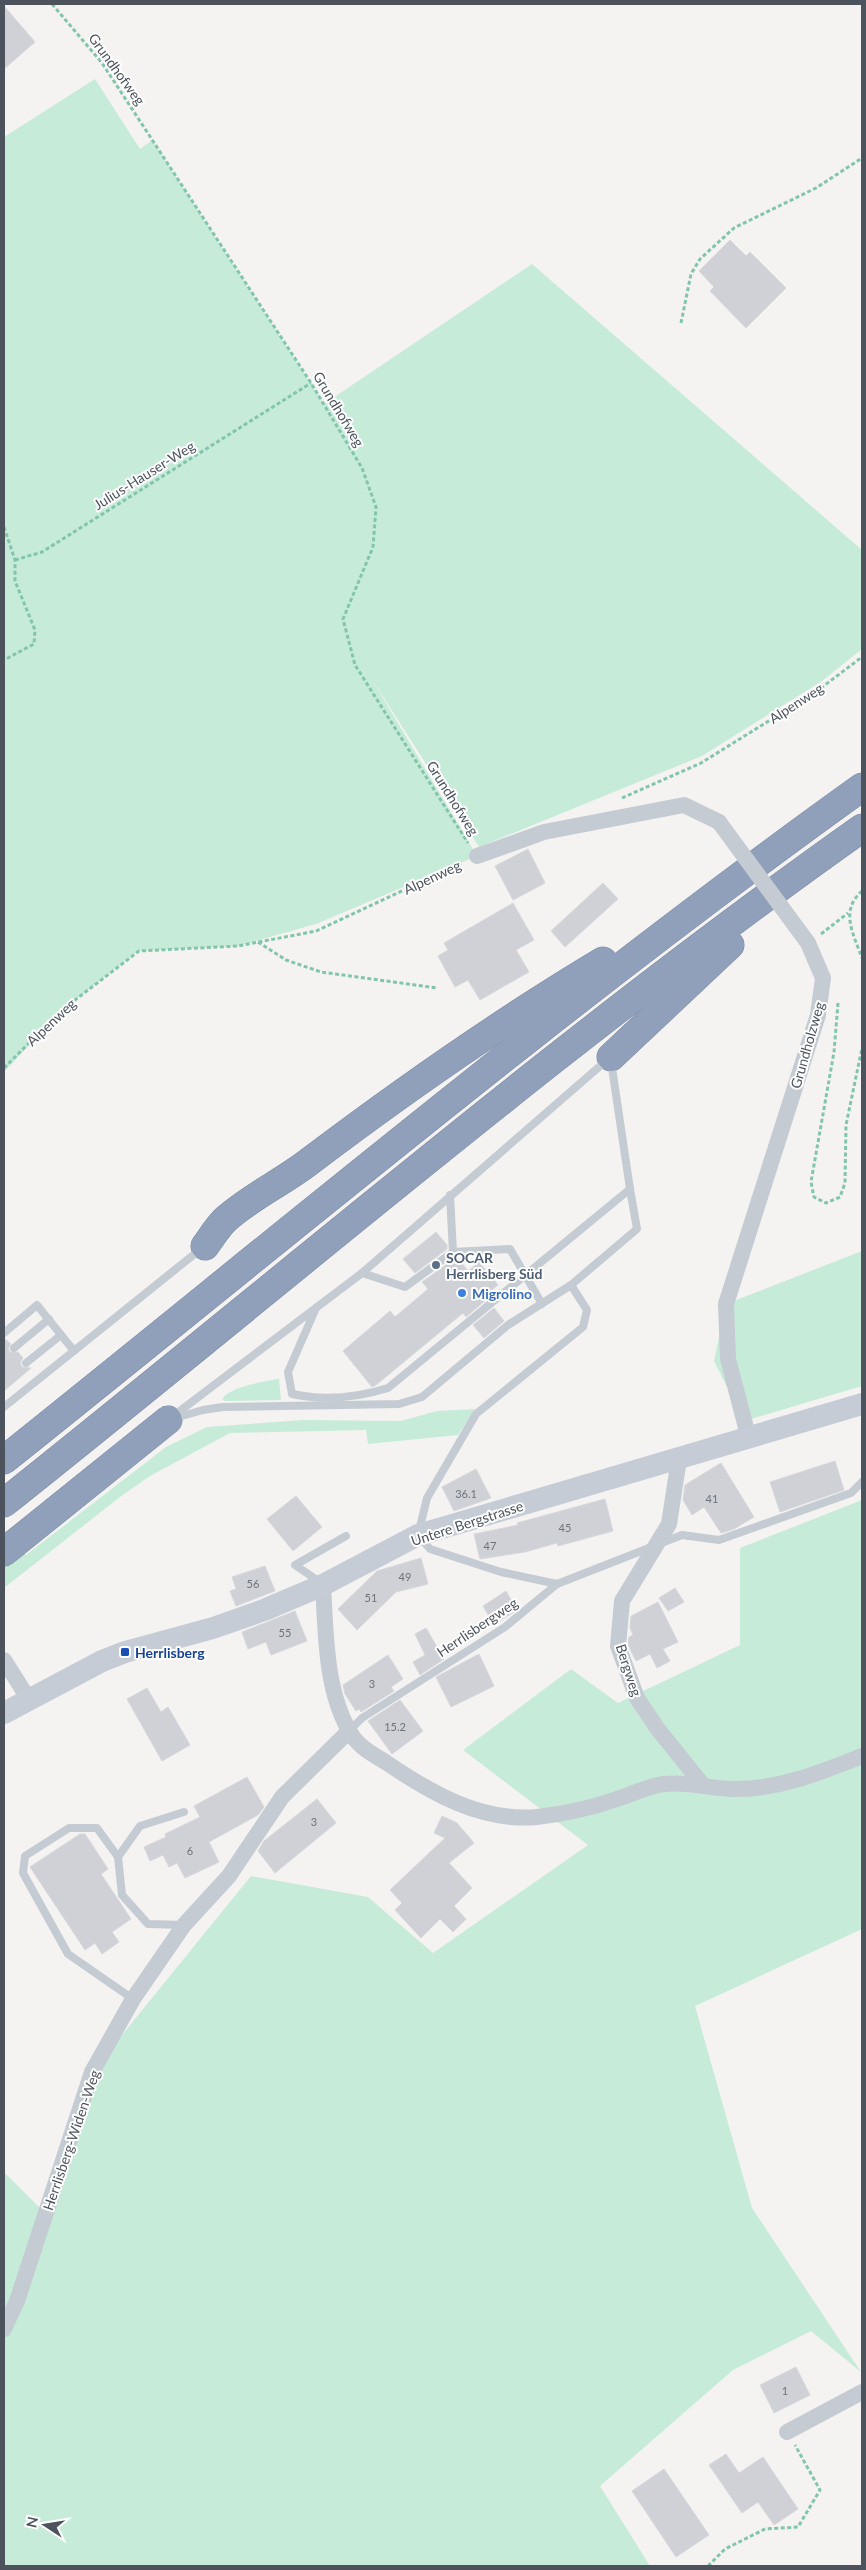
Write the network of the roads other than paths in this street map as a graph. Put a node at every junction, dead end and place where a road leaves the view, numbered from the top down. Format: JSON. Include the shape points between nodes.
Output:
{"nodes":[{"id":1,"x":862,"y":787,"type":"edge"},
{"id":2,"x":855,"y":833,"type":"edge"},
{"id":3,"x":477,"y":856,"type":"road end"},
{"id":4,"x":726,"y":886,"type":"junction"},
{"id":5,"x":823,"y":978,"type":"joint"},
{"id":6,"x":611,"y":1057,"type":"junction"},
{"id":7,"x":630,"y":1188,"type":"junction"},
{"id":8,"x":450,"y":1195,"type":"junction"},
{"id":9,"x":205,"y":1246,"type":"joint"},
{"id":10,"x":453,"y":1252,"type":"junction"},
{"id":11,"x":362,"y":1273,"type":"junction"},
{"id":12,"x":525,"y":1276,"type":"junction"},
{"id":13,"x":571,"y":1285,"type":"junction"},
{"id":14,"x":542,"y":1304,"type":"junction"},
{"id":15,"x":316,"y":1308,"type":"junction"},
{"id":16,"x":49,"y":1320,"type":"junction"},
{"id":17,"x":4,"y":1333,"type":"edge"},
{"id":18,"x":61,"y":1335,"type":"junction"},
{"id":19,"x":14,"y":1348,"type":"dead end"},
{"id":20,"x":74,"y":1351,"type":"junction"},
{"id":21,"x":26,"y":1363,"type":"dead end"},
{"id":22,"x":862,"y":1404,"type":"edge"},
{"id":23,"x":4,"y":1407,"type":"edge"},
{"id":24,"x":168,"y":1420,"type":"junction"},
{"id":25,"x":749,"y":1439,"type":"junction"},
{"id":26,"x":679,"y":1459,"type":"junction"},
{"id":27,"x":4,"y":1460,"type":"edge"},
{"id":28,"x":862,"y":1482,"type":"edge"},
{"id":29,"x":4,"y":1503,"type":"edge"},
{"id":30,"x":346,"y":1536,"type":"dead end"},
{"id":31,"x":418,"y":1536,"type":"junction"},
{"id":32,"x":654,"y":1546,"type":"junction"},
{"id":33,"x":4,"y":1552,"type":"edge"},
{"id":34,"x":556,"y":1584,"type":"junction"},
{"id":35,"x":323,"y":1585,"type":"junction"},
{"id":36,"x":4,"y":1660,"type":"edge"},
{"id":37,"x":28,"y":1698,"type":"junction"},
{"id":38,"x":4,"y":1713,"type":"edge"},
{"id":39,"x":349,"y":1731,"type":"junction"},
{"id":40,"x":862,"y":1756,"type":"edge"},
{"id":41,"x":702,"y":1784,"type":"junction"},
{"id":42,"x":184,"y":1812,"type":"dead end"},
{"id":43,"x":118,"y":1857,"type":"junction"},
{"id":44,"x":184,"y":1925,"type":"junction"},
{"id":45,"x":133,"y":1999,"type":"junction"},
{"id":46,"x":4,"y":2329,"type":"edge"},
{"id":47,"x":862,"y":2392,"type":"edge"},
{"id":48,"x":788,"y":2432,"type":"road end"}],
"edges":[{"from":1,"to":4,"type":"highway"},
{"from":2,"to":6,"type":"highway"},
{"from":2,"to":29,"type":"highway","via":[[727,927],[488,1112]]},
{"from":3,"to":5,"type":"street","name":"Alpenweg","bridge":true,"via":[[544,832],[684,806],[719,822],[808,943]]},
{"from":4,"to":9,"type":"highway","via":[[532,1004],[454,1057],[286,1179],[258,1194],[224,1220]]},
{"from":4,"to":27,"type":"highway","via":[[450,1099]]},
{"from":5,"to":25,"type":"street","name":"Grundholzweg","via":[[818,1015],[726,1304],[728,1359]]},
{"from":6,"to":7,"type":"lane"},
{"from":6,"to":8,"type":"lane"},
{"from":7,"to":12,"type":"lane"},
{"from":7,"to":13,"type":"lane","via":[[637,1229]]},
{"from":8,"to":10,"type":"lane"},
{"from":8,"to":11,"type":"lane"},
{"from":9,"to":20,"type":"lane"},
{"from":10,"to":11,"type":"lane","via":[[406,1287]]},
{"from":10,"to":12,"type":"lane","via":[[510,1249]]},
{"from":11,"to":15,"type":"lane"},
{"from":12,"to":14,"type":"lane"},
{"from":12,"to":15,"type":"lane","via":[[388,1388],[360,1397],[314,1399],[292,1394],[288,1372]]},
{"from":13,"to":14,"type":"lane"},
{"from":13,"to":31,"type":"lane","via":[[587,1310],[583,1327],[476,1414],[427,1498]]},
{"from":14,"to":24,"type":"lane","via":[[508,1325],[422,1397],[399,1404],[223,1407]]},
{"from":15,"to":24,"type":"lane"},
{"from":16,"to":17,"type":"lane","via":[[37,1305]]},
{"from":16,"to":18,"type":"lane"},
{"from":16,"to":19,"type":"lane"},
{"from":18,"to":20,"type":"lane"},
{"from":18,"to":21,"type":"lane"},
{"from":20,"to":23,"type":"lane"},
{"from":22,"to":25,"type":"main road","name":"Untere Bergstrasse"},
{"from":24,"to":33,"type":"highway"},
{"from":25,"to":26,"type":"main road","name":"Untere Bergstrasse"},
{"from":26,"to":31,"type":"main road","name":"Untere Bergstrasse"},
{"from":26,"to":32,"type":"street","name":"Bergweg","via":[[669,1524]]},
{"from":28,"to":32,"type":"lane","name":"Herrlisbergweg","via":[[851,1493],[719,1540],[682,1535]]},
{"from":30,"to":35,"type":"lane","via":[[295,1566]]},
{"from":31,"to":34,"type":"lane","via":[[430,1549],[502,1572]]},
{"from":31,"to":35,"type":"main road","name":"Untere Bergstrasse"},
{"from":32,"to":34,"type":"lane","name":"Herrlisbergweg"},
{"from":32,"to":41,"type":"street","name":"Bergweg","via":[[622,1601],[618,1646],[637,1698]]},
{"from":34,"to":39,"type":"lane","name":"Herrlisbergweg","via":[[505,1627],[362,1718]]},
{"from":35,"to":37,"type":"main road","name":"Untere Bergstrasse","via":[[212,1628],[125,1652]]},
{"from":35,"to":39,"type":"street","via":[[332,1684]]},
{"from":36,"to":37,"type":"street"},
{"from":37,"to":38,"type":"main road","name":"Untere Bergstrasse"},
{"from":39,"to":41,"type":"street","via":[[358,1744],[412,1780],[457,1803],[500,1816],[535,1817],[585,1809],[663,1784]]},
{"from":39,"to":44,"type":"street","name":"Herrlisberg-Widen-Weg","via":[[282,1797],[229,1876]]},
{"from":40,"to":41,"type":"street","via":[[794,1782],[768,1787],[737,1789]]},
{"from":42,"to":43,"type":"lane","via":[[140,1826]]},
{"from":43,"to":44,"type":"lane","via":[[122,1895],[148,1924]]},
{"from":43,"to":45,"type":"lane","via":[[97,1828],[69,1828],[25,1856],[23,1873],[68,1954]]},
{"from":44,"to":45,"type":"street","name":"Herrlisberg-Widen-Weg"},
{"from":45,"to":46,"type":"street","name":"Herrlisberg-Widen-Weg","via":[[92,2072],[17,2301]]},
{"from":47,"to":48,"type":"street"}]}
